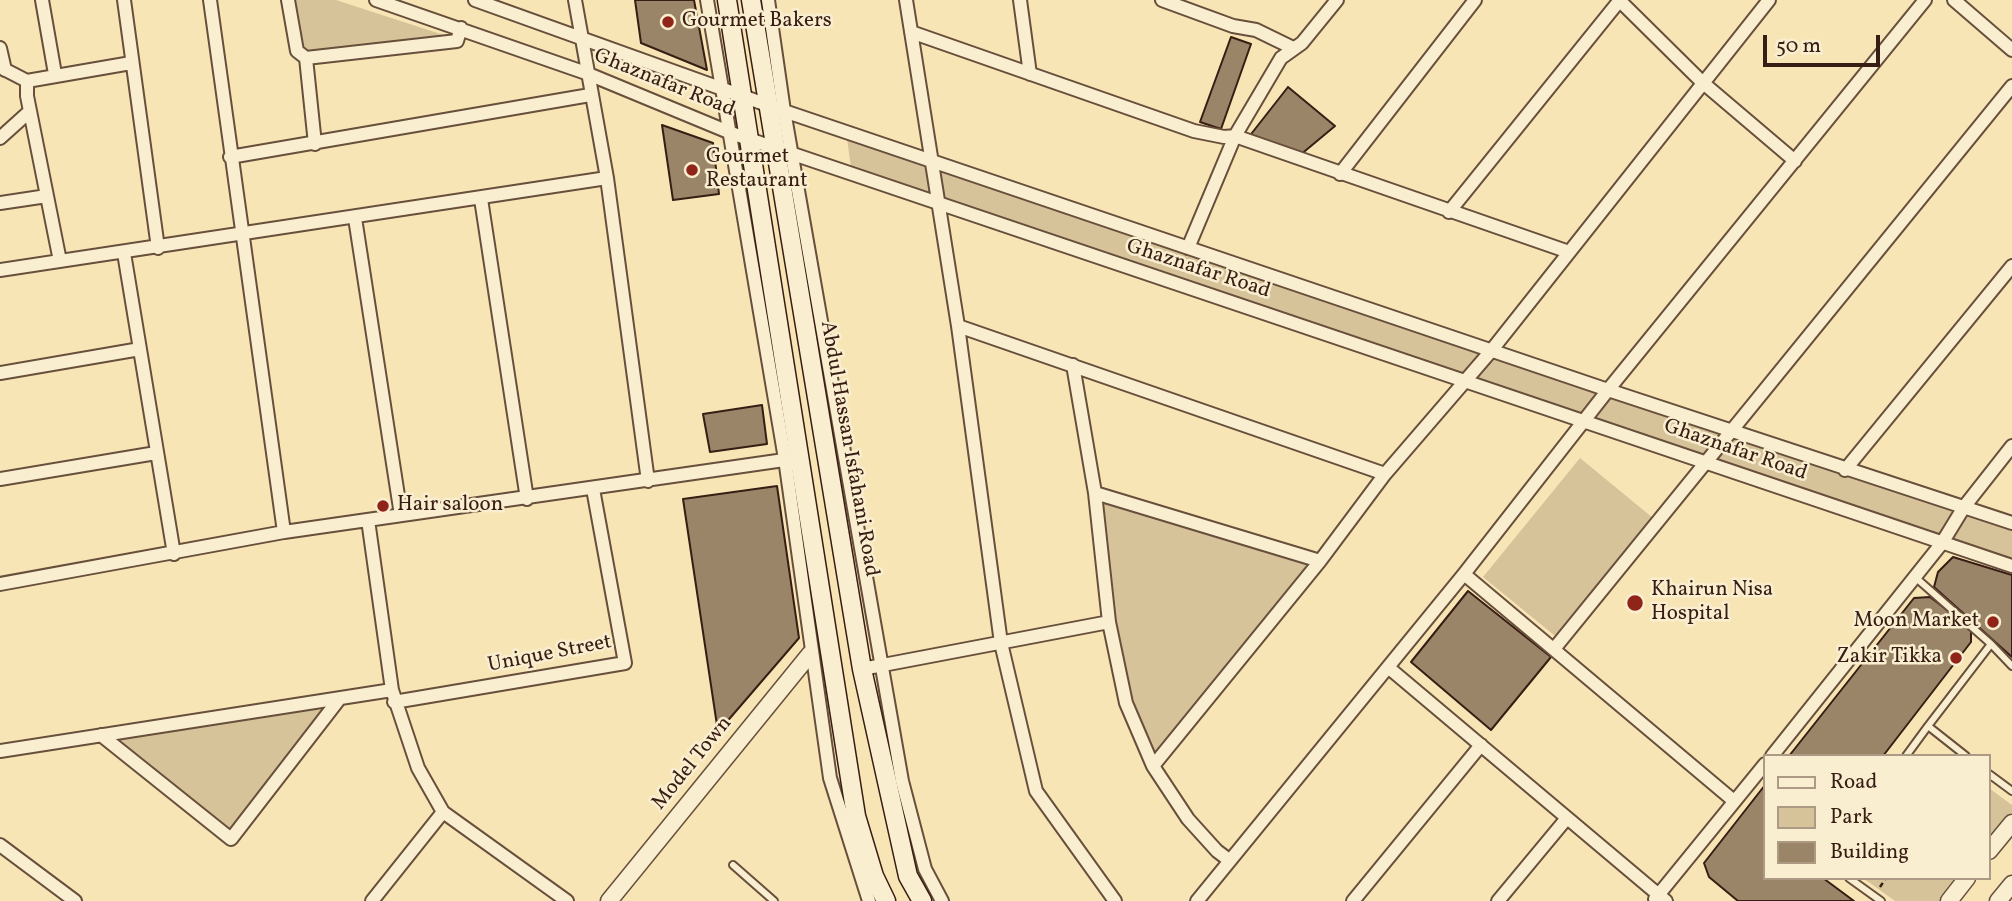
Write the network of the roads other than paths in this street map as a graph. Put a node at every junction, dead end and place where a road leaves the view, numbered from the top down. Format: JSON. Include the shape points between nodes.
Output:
{"nodes":[{"id":1,"x":42,"y":0,"type":"edge"},
{"id":2,"x":124,"y":0,"type":"edge"},
{"id":3,"x":210,"y":0,"type":"edge"},
{"id":4,"x":288,"y":0,"type":"edge"},
{"id":5,"x":376,"y":0,"type":"edge"},
{"id":6,"x":475,"y":0,"type":"edge"},
{"id":7,"x":575,"y":0,"type":"edge"},
{"id":8,"x":707,"y":0,"type":"edge"},
{"id":9,"x":727,"y":0,"type":"edge"},
{"id":10,"x":751,"y":0,"type":"edge"},
{"id":11,"x":768,"y":0,"type":"edge"},
{"id":12,"x":906,"y":0,"type":"edge"},
{"id":13,"x":1020,"y":0,"type":"edge"},
{"id":14,"x":1162,"y":0,"type":"edge"},
{"id":15,"x":1337,"y":0,"type":"edge"},
{"id":16,"x":1475,"y":0,"type":"edge"},
{"id":17,"x":1619,"y":0,"type":"edge"},
{"id":18,"x":1769,"y":0,"type":"edge"},
{"id":19,"x":1925,"y":0,"type":"edge"},
{"id":20,"x":1954,"y":0,"type":"edge"},
{"id":21,"x":461,"y":28,"type":"junction"},
{"id":22,"x":911,"y":32,"type":"junction"},
{"id":23,"x":580,"y":39,"type":"junction"},
{"id":24,"x":0,"y":48,"type":"edge"},
{"id":25,"x":1293,"y":48,"type":"junction"},
{"id":26,"x":2012,"y":50,"type":"edge"},
{"id":27,"x":306,"y":58,"type":"junction"},
{"id":28,"x":131,"y":63,"type":"junction"},
{"id":29,"x":2,"y":69,"type":"edge"},
{"id":30,"x":586,"y":73,"type":"junction"},
{"id":31,"x":55,"y":74,"type":"junction"},
{"id":32,"x":1030,"y":74,"type":"junction"},
{"id":33,"x":27,"y":81,"type":"junction"},
{"id":34,"x":1702,"y":82,"type":"junction"},
{"id":35,"x":2012,"y":86,"type":"edge"},
{"id":36,"x":722,"y":89,"type":"junction"},
{"id":37,"x":590,"y":95,"type":"junction"},
{"id":38,"x":742,"y":96,"type":"junction"},
{"id":39,"x":766,"y":105,"type":"junction"},
{"id":40,"x":30,"y":111,"type":"junction"},
{"id":41,"x":784,"y":111,"type":"junction"},
{"id":42,"x":731,"y":133,"type":"junction"},
{"id":43,"x":1235,"y":136,"type":"junction"},
{"id":44,"x":0,"y":138,"type":"edge"},
{"id":45,"x":749,"y":138,"type":"junction"},
{"id":46,"x":315,"y":144,"type":"junction"},
{"id":47,"x":774,"y":147,"type":"junction"},
{"id":48,"x":792,"y":153,"type":"junction"},
{"id":49,"x":230,"y":157,"type":"junction"},
{"id":50,"x":930,"y":160,"type":"junction"},
{"id":51,"x":1795,"y":161,"type":"junction"},
{"id":52,"x":1340,"y":174,"type":"junction"},
{"id":53,"x":607,"y":178,"type":"junction"},
{"id":54,"x":47,"y":196,"type":"junction"},
{"id":55,"x":481,"y":199,"type":"junction"},
{"id":56,"x":0,"y":203,"type":"edge"},
{"id":57,"x":937,"y":203,"type":"junction"},
{"id":58,"x":1449,"y":212,"type":"junction"},
{"id":59,"x":355,"y":218,"type":"junction"},
{"id":60,"x":241,"y":235,"type":"junction"},
{"id":61,"x":158,"y":248,"type":"junction"},
{"id":62,"x":1188,"y":248,"type":"junction"},
{"id":63,"x":1569,"y":251,"type":"junction"},
{"id":64,"x":124,"y":253,"type":"junction"},
{"id":65,"x":60,"y":261,"type":"junction"},
{"id":66,"x":2012,"y":266,"type":"edge"},
{"id":67,"x":0,"y":270,"type":"edge"},
{"id":68,"x":958,"y":326,"type":"junction"},
{"id":69,"x":140,"y":349,"type":"junction"},
{"id":70,"x":1491,"y":351,"type":"junction"},
{"id":71,"x":1073,"y":365,"type":"junction"},
{"id":72,"x":0,"y":373,"type":"edge"},
{"id":73,"x":1465,"y":380,"type":"junction"},
{"id":74,"x":1608,"y":390,"type":"junction"},
{"id":75,"x":1585,"y":419,"type":"junction"},
{"id":76,"x":1732,"y":431,"type":"junction"},
{"id":77,"x":2012,"y":446,"type":"edge"},
{"id":78,"x":156,"y":453,"type":"junction"},
{"id":79,"x":792,"y":458,"type":"junction"},
{"id":80,"x":1709,"y":462,"type":"junction"},
{"id":81,"x":1845,"y":470,"type":"junction"},
{"id":82,"x":1385,"y":474,"type":"junction"},
{"id":83,"x":0,"y":479,"type":"edge"},
{"id":84,"x":648,"y":481,"type":"junction"},
{"id":85,"x":593,"y":489,"type":"junction"},
{"id":86,"x":1095,"y":492,"type":"junction"},
{"id":87,"x":527,"y":499,"type":"junction"},
{"id":88,"x":1964,"y":506,"type":"junction"},
{"id":89,"x":401,"y":515,"type":"junction"},
{"id":90,"x":368,"y":520,"type":"junction"},
{"id":91,"x":2012,"y":523,"type":"edge"},
{"id":92,"x":284,"y":532,"type":"junction"},
{"id":93,"x":1942,"y":543,"type":"junction"},
{"id":94,"x":174,"y":554,"type":"junction"},
{"id":95,"x":1320,"y":561,"type":"junction"},
{"id":96,"x":2012,"y":566,"type":"edge"},
{"id":97,"x":1465,"y":574,"type":"junction"},
{"id":98,"x":1914,"y":576,"type":"junction"},
{"id":99,"x":0,"y":584,"type":"edge"},
{"id":100,"x":1109,"y":622,"type":"junction"},
{"id":101,"x":1001,"y":643,"type":"junction"},
{"id":102,"x":1991,"y":644,"type":"junction"},
{"id":103,"x":1554,"y":649,"type":"junction"},
{"id":104,"x":810,"y":654,"type":"junction"},
{"id":105,"x":882,"y":665,"type":"junction"},
{"id":106,"x":2012,"y":666,"type":"edge"},
{"id":107,"x":1389,"y":668,"type":"junction"},
{"id":108,"x":862,"y":669,"type":"junction"},
{"id":109,"x":393,"y":696,"type":"junction"},
{"id":110,"x":340,"y":698,"type":"junction"},
{"id":111,"x":1928,"y":726,"type":"junction"},
{"id":112,"x":102,"y":735,"type":"junction"},
{"id":113,"x":1481,"y":745,"type":"junction"},
{"id":114,"x":0,"y":751,"type":"edge"},
{"id":115,"x":1774,"y":754,"type":"edge"},
{"id":116,"x":1907,"y":754,"type":"edge"},
{"id":117,"x":1963,"y":754,"type":"edge"},
{"id":118,"x":1764,"y":765,"type":"edge"},
{"id":119,"x":1153,"y":766,"type":"junction"},
{"id":120,"x":1991,"y":776,"type":"edge"},
{"id":121,"x":2012,"y":792,"type":"edge"},
{"id":122,"x":1734,"y":801,"type":"junction"},
{"id":123,"x":443,"y":812,"type":"junction"},
{"id":124,"x":1567,"y":818,"type":"junction"},
{"id":125,"x":2012,"y":823,"type":"edge"},
{"id":126,"x":0,"y":845,"type":"edge"},
{"id":127,"x":1991,"y":849,"type":"edge"},
{"id":128,"x":1229,"y":860,"type":"junction"},
{"id":129,"x":733,"y":865,"type":"dead end"},
{"id":130,"x":1852,"y":880,"type":"edge"},
{"id":131,"x":1965,"y":880,"type":"edge"},
{"id":132,"x":2012,"y":884,"type":"edge"},
{"id":133,"x":1660,"y":899,"type":"edge"},
{"id":134,"x":75,"y":901,"type":"edge"},
{"id":135,"x":372,"y":901,"type":"edge"},
{"id":136,"x":567,"y":901,"type":"edge"},
{"id":137,"x":609,"y":901,"type":"edge"},
{"id":138,"x":774,"y":901,"type":"edge"},
{"id":139,"x":869,"y":901,"type":"edge"},
{"id":140,"x":886,"y":901,"type":"edge"},
{"id":141,"x":922,"y":901,"type":"edge"},
{"id":142,"x":942,"y":901,"type":"edge"},
{"id":143,"x":1115,"y":901,"type":"edge"},
{"id":144,"x":1196,"y":901,"type":"edge"},
{"id":145,"x":1353,"y":901,"type":"edge"},
{"id":146,"x":1498,"y":901,"type":"edge"},
{"id":147,"x":1881,"y":901,"type":"edge"},
{"id":148,"x":1948,"y":901,"type":"edge"},
{"id":149,"x":1998,"y":901,"type":"edge"}],
"edges":[{"from":1,"to":31,"type":"street"},
{"from":2,"to":28,"type":"street"},
{"from":3,"to":49,"type":"street"},
{"from":4,"to":27,"type":"street","via":[[297,51]]},
{"from":5,"to":21,"type":"street","name":"Ghaznafar Road"},
{"from":6,"to":23,"type":"street","name":"Ghaznafar Road"},
{"from":7,"to":23,"type":"street"},
{"from":8,"to":36,"type":"street"},
{"from":9,"to":38,"type":"main road"},
{"from":10,"to":39,"type":"main road","name":"Abdul Hassan Isfahani Road"},
{"from":11,"to":41,"type":"street"},
{"from":12,"to":22,"type":"street"},
{"from":13,"to":32,"type":"street"},
{"from":14,"to":25,"type":"street","via":[[1256,30]]},
{"from":15,"to":25,"type":"street"},
{"from":16,"to":52,"type":"street"},
{"from":17,"to":34,"type":"street"},
{"from":17,"to":58,"type":"street"},
{"from":18,"to":34,"type":"street"},
{"from":19,"to":51,"type":"street"},
{"from":20,"to":26,"type":"street"},
{"from":21,"to":27,"type":"street","via":[[457,41]]},
{"from":21,"to":30,"type":"street","name":"Ghaznafar Road"},
{"from":22,"to":32,"type":"street"},
{"from":22,"to":50,"type":"street"},
{"from":23,"to":30,"type":"street"},
{"from":23,"to":36,"type":"street","name":"Ghaznafar Road"},
{"from":24,"to":29,"type":"street"},
{"from":25,"to":43,"type":"street","via":[[1280,58]]},
{"from":27,"to":46,"type":"street"},
{"from":28,"to":31,"type":"street"},
{"from":28,"to":61,"type":"street"},
{"from":29,"to":33,"type":"street"},
{"from":30,"to":37,"type":"street"},
{"from":30,"to":42,"type":"street","name":"Ghaznafar Road"},
{"from":31,"to":33,"type":"street"},
{"from":32,"to":43,"type":"street","via":[[1194,131]]},
{"from":33,"to":40,"type":"street"},
{"from":34,"to":51,"type":"street"},
{"from":34,"to":63,"type":"street"},
{"from":35,"to":76,"type":"street"},
{"from":36,"to":38,"type":"street","name":"Ghaznafar Road"},
{"from":36,"to":42,"type":"street"},
{"from":37,"to":46,"type":"street"},
{"from":37,"to":53,"type":"street"},
{"from":38,"to":39,"type":"street","name":"Ghaznafar Road"},
{"from":38,"to":45,"type":"main road"},
{"from":39,"to":41,"type":"street","name":"Ghaznafar Road"},
{"from":39,"to":47,"type":"main road","name":"Abdul Hassan Isfahani Road"},
{"from":40,"to":44,"type":"street"},
{"from":40,"to":54,"type":"street"},
{"from":41,"to":48,"type":"street"},
{"from":41,"to":50,"type":"street","name":"Ghaznafar Road"},
{"from":42,"to":45,"type":"street","name":"Ghaznafar Road"},
{"from":42,"to":79,"type":"street"},
{"from":43,"to":52,"type":"street"},
{"from":43,"to":62,"type":"street"},
{"from":45,"to":47,"type":"street","name":"Ghaznafar Road"},
{"from":45,"to":79,"type":"main road"},
{"from":46,"to":49,"type":"street"},
{"from":47,"to":48,"type":"street","name":"Ghaznafar Road"},
{"from":47,"to":108,"type":"main road","name":"Abdul Hassan Isfahani Road"},
{"from":48,"to":57,"type":"street","name":"Ghaznafar Road"},
{"from":48,"to":105,"type":"street"},
{"from":49,"to":60,"type":"street"},
{"from":50,"to":57,"type":"street"},
{"from":50,"to":62,"type":"street","name":"Ghaznafar Road"},
{"from":51,"to":74,"type":"street"},
{"from":52,"to":58,"type":"street"},
{"from":53,"to":55,"type":"street"},
{"from":53,"to":84,"type":"street"},
{"from":54,"to":56,"type":"street"},
{"from":54,"to":65,"type":"street"},
{"from":55,"to":59,"type":"street"},
{"from":55,"to":87,"type":"street"},
{"from":57,"to":68,"type":"street"},
{"from":57,"to":73,"type":"street","name":"Ghaznafar Road"},
{"from":58,"to":63,"type":"street"},
{"from":59,"to":60,"type":"street"},
{"from":59,"to":89,"type":"street"},
{"from":60,"to":61,"type":"street"},
{"from":60,"to":92,"type":"street"},
{"from":61,"to":64,"type":"street"},
{"from":62,"to":70,"type":"street","name":"Ghaznafar Road"},
{"from":63,"to":70,"type":"street"},
{"from":64,"to":65,"type":"street"},
{"from":64,"to":69,"type":"street"},
{"from":65,"to":67,"type":"street"},
{"from":66,"to":81,"type":"street"},
{"from":68,"to":71,"type":"street"},
{"from":68,"to":101,"type":"street"},
{"from":69,"to":72,"type":"street"},
{"from":69,"to":78,"type":"street"},
{"from":70,"to":73,"type":"street"},
{"from":70,"to":74,"type":"street","name":"Ghaznafar Road"},
{"from":71,"to":82,"type":"street"},
{"from":71,"to":86,"type":"street"},
{"from":73,"to":75,"type":"street","name":"Ghaznafar Road"},
{"from":73,"to":82,"type":"street"},
{"from":74,"to":75,"type":"street"},
{"from":74,"to":76,"type":"street","name":"Ghaznafar Road"},
{"from":75,"to":80,"type":"street","name":"Ghaznafar Road"},
{"from":75,"to":97,"type":"street"},
{"from":76,"to":80,"type":"street"},
{"from":76,"to":81,"type":"street","name":"Ghaznafar Road"},
{"from":77,"to":88,"type":"street"},
{"from":78,"to":83,"type":"street"},
{"from":78,"to":94,"type":"street"},
{"from":79,"to":84,"type":"street"},
{"from":79,"to":104,"type":"street"},
{"from":79,"to":140,"type":"main road","via":[[856,816],[873,876]]},
{"from":80,"to":93,"type":"street","name":"Ghaznafar Road"},
{"from":80,"to":103,"type":"street"},
{"from":81,"to":88,"type":"street","name":"Ghaznafar Road"},
{"from":82,"to":95,"type":"street"},
{"from":84,"to":85,"type":"street"},
{"from":85,"to":87,"type":"street"},
{"from":85,"to":109,"type":"street","name":"Unique Street","via":[[625,663]]},
{"from":86,"to":95,"type":"street"},
{"from":86,"to":100,"type":"street"},
{"from":87,"to":89,"type":"street"},
{"from":88,"to":91,"type":"street","name":"Ghaznafar Road"},
{"from":88,"to":93,"type":"street"},
{"from":89,"to":90,"type":"street"},
{"from":90,"to":92,"type":"street"},
{"from":90,"to":109,"type":"street"},
{"from":92,"to":94,"type":"street"},
{"from":93,"to":96,"type":"street","name":"Ghaznafar Road"},
{"from":93,"to":98,"type":"street"},
{"from":94,"to":99,"type":"street"},
{"from":95,"to":119,"type":"street"},
{"from":97,"to":103,"type":"street"},
{"from":97,"to":107,"type":"street"},
{"from":98,"to":102,"type":"lane"},
{"from":98,"to":115,"type":"street"},
{"from":100,"to":101,"type":"street"},
{"from":100,"to":119,"type":"street","via":[[1126,703]]},
{"from":101,"to":105,"type":"street"},
{"from":101,"to":143,"type":"street","via":[[1036,791]]},
{"from":102,"to":106,"type":"lane"},
{"from":102,"to":111,"type":"lane"},
{"from":103,"to":122,"type":"street"},
{"from":104,"to":137,"type":"street","name":"Model Town"},
{"from":104,"to":139,"type":"street","via":[[830,778]]},
{"from":105,"to":108,"type":"street"},
{"from":105,"to":142,"type":"street","via":[[902,781],[925,869]]},
{"from":107,"to":113,"type":"street"},
{"from":107,"to":128,"type":"street"},
{"from":108,"to":141,"type":"main road","name":"Abdul Hassan Isfahani Road","via":[[908,876]]},
{"from":109,"to":110,"type":"street"},
{"from":109,"to":123,"type":"street","via":[[418,768]]},
{"from":110,"to":112,"type":"street"},
{"from":110,"to":112,"type":"street","via":[[232,839]]},
{"from":111,"to":116,"type":"lane"},
{"from":111,"to":117,"type":"lane"},
{"from":112,"to":114,"type":"street"},
{"from":113,"to":124,"type":"street"},
{"from":113,"to":145,"type":"street"},
{"from":118,"to":122,"type":"street"},
{"from":119,"to":128,"type":"street","via":[[1188,819]]},
{"from":120,"to":121,"type":"lane"},
{"from":122,"to":133,"type":"street"},
{"from":123,"to":135,"type":"street"},
{"from":123,"to":136,"type":"street"},
{"from":124,"to":133,"type":"street"},
{"from":124,"to":146,"type":"street"},
{"from":125,"to":127,"type":"street"},
{"from":126,"to":134,"type":"street"},
{"from":128,"to":144,"type":"street"},
{"from":129,"to":138,"type":"lane"},
{"from":130,"to":147,"type":"lane"},
{"from":131,"to":148,"type":"street"},
{"from":132,"to":149,"type":"street"}]}
